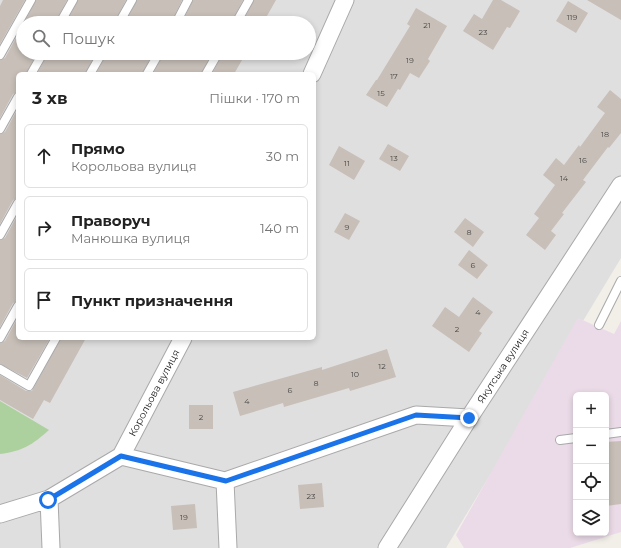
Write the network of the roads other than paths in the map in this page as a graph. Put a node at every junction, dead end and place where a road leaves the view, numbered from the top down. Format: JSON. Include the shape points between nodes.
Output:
{"nodes":[{"id":1,"x":31,"y":0,"type":"edge"},
{"id":2,"x":73,"y":0,"type":"edge"},
{"id":3,"x":132,"y":0,"type":"edge"},
{"id":4,"x":188,"y":0,"type":"edge"},
{"id":5,"x":249,"y":0,"type":"edge"},
{"id":6,"x":345,"y":0,"type":"edge"},
{"id":7,"x":22,"y":16,"type":"edge"},
{"id":8,"x":64,"y":16,"type":"edge"},
{"id":9,"x":123,"y":16,"type":"edge"},
{"id":10,"x":180,"y":16,"type":"edge"},
{"id":11,"x":240,"y":16,"type":"edge"},
{"id":12,"x":16,"y":27,"type":"edge"},
{"id":13,"x":0,"y":55,"type":"edge"},
{"id":14,"x":39,"y":60,"type":"edge"},
{"id":15,"x":98,"y":60,"type":"edge"},
{"id":16,"x":155,"y":60,"type":"edge"},
{"id":17,"x":214,"y":60,"type":"edge"},
{"id":18,"x":32,"y":72,"type":"edge"},
{"id":19,"x":91,"y":72,"type":"edge"},
{"id":20,"x":148,"y":72,"type":"edge"},
{"id":21,"x":207,"y":72,"type":"edge"},
{"id":22,"x":313,"y":72,"type":"edge"},
{"id":23,"x":16,"y":101,"type":"edge"},
{"id":24,"x":0,"y":129,"type":"edge"},
{"id":25,"x":621,"y":185,"type":"edge"},
{"id":26,"x":16,"y":207,"type":"edge"},
{"id":27,"x":0,"y":235,"type":"edge"},
{"id":28,"x":621,"y":281,"type":"edge"},
{"id":29,"x":16,"y":310,"type":"edge"},
{"id":30,"x":599,"y":325,"type":"dead end"},
{"id":31,"x":0,"y":338,"type":"edge"},
{"id":32,"x":55,"y":340,"type":"edge"},
{"id":33,"x":182,"y":340,"type":"edge"},
{"id":34,"x":0,"y":369,"type":"edge"},
{"id":35,"x":469,"y":418,"type":"junction"},
{"id":36,"x":621,"y":432,"type":"edge"},
{"id":37,"x":609,"y":434,"type":"edge"},
{"id":38,"x":573,"y":438,"type":"edge"},
{"id":39,"x":560,"y":440,"type":"dead end"},
{"id":40,"x":121,"y":456,"type":"junction"},
{"id":41,"x":226,"y":481,"type":"junction"},
{"id":42,"x":48,"y":500,"type":"junction"},
{"id":43,"x":0,"y":514,"type":"edge"},
{"id":44,"x":51,"y":548,"type":"edge"},
{"id":45,"x":228,"y":548,"type":"edge"},
{"id":46,"x":387,"y":548,"type":"edge"}],
"edges":[{"from":1,"to":7,"type":"lane"},
{"from":2,"to":8,"type":"lane"},
{"from":3,"to":9,"type":"lane"},
{"from":4,"to":10,"type":"lane"},
{"from":5,"to":11,"type":"lane"},
{"from":6,"to":22,"type":"street"},
{"from":12,"to":13,"type":"lane"},
{"from":14,"to":18,"type":"lane"},
{"from":15,"to":19,"type":"lane"},
{"from":16,"to":20,"type":"lane"},
{"from":17,"to":21,"type":"lane"},
{"from":23,"to":24,"type":"lane"},
{"from":25,"to":35,"type":"street","name":"Якутська вулиця"},
{"from":26,"to":27,"type":"lane"},
{"from":28,"to":30,"type":"lane"},
{"from":29,"to":31,"type":"lane"},
{"from":32,"to":34,"type":"lane","via":[[29,386]]},
{"from":33,"to":40,"type":"street","name":"Корольова вулиця"},
{"from":35,"to":41,"type":"street","via":[[416,415]]},
{"from":35,"to":46,"type":"street","name":"Якутська вулиця"},
{"from":36,"to":37,"type":"lane"},
{"from":38,"to":39,"type":"lane"},
{"from":40,"to":41,"type":"street"},
{"from":40,"to":42,"type":"street"},
{"from":41,"to":45,"type":"street"},
{"from":42,"to":43,"type":"street"},
{"from":42,"to":44,"type":"street"}]}
